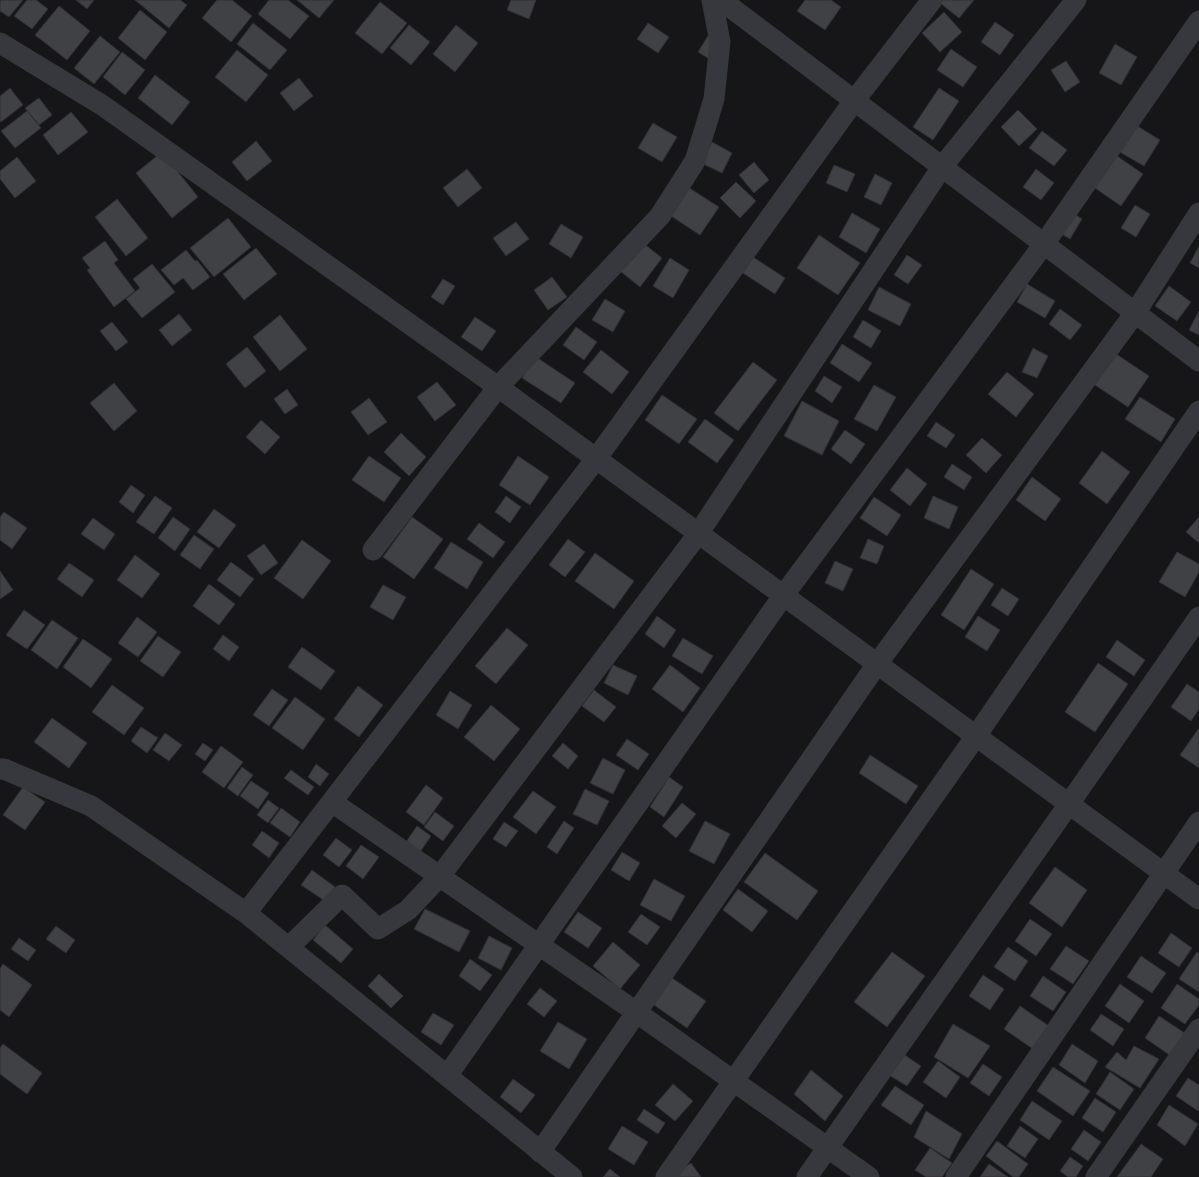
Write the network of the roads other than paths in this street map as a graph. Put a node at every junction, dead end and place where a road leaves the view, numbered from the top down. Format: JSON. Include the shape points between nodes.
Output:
{"nodes":[{"id":1,"x":712,"y":0,"type":"edge"},
{"id":2,"x":721,"y":0,"type":"edge"},
{"id":3,"x":932,"y":0,"type":"edge"},
{"id":4,"x":1076,"y":0,"type":"edge"},
{"id":5,"x":1199,"y":21,"type":"edge"},
{"id":6,"x":0,"y":43,"type":"edge"},
{"id":7,"x":854,"y":101,"type":"junction"},
{"id":8,"x":942,"y":167,"type":"junction"},
{"id":9,"x":1199,"y":213,"type":"edge"},
{"id":10,"x":1044,"y":244,"type":"junction"},
{"id":11,"x":1135,"y":313,"type":"junction"},
{"id":12,"x":1199,"y":361,"type":"edge"},
{"id":13,"x":498,"y":387,"type":"junction"},
{"id":14,"x":1199,"y":411,"type":"edge"},
{"id":15,"x":596,"y":459,"type":"junction"},
{"id":16,"x":698,"y":534,"type":"junction"},
{"id":17,"x":373,"y":550,"type":"dead end"},
{"id":18,"x":783,"y":596,"type":"junction"},
{"id":19,"x":1199,"y":617,"type":"edge"},
{"id":20,"x":877,"y":664,"type":"junction"},
{"id":21,"x":976,"y":736,"type":"junction"},
{"id":22,"x":0,"y":769,"type":"edge"},
{"id":23,"x":332,"y":802,"type":"junction"},
{"id":24,"x":1070,"y":804,"type":"junction"},
{"id":25,"x":1199,"y":822,"type":"edge"},
{"id":26,"x":1163,"y":873,"type":"junction"},
{"id":27,"x":440,"y":876,"type":"junction"},
{"id":28,"x":1199,"y":899,"type":"edge"},
{"id":29,"x":246,"y":913,"type":"junction"},
{"id":30,"x":539,"y":945,"type":"junction"},
{"id":31,"x":289,"y":947,"type":"junction"},
{"id":32,"x":636,"y":1012,"type":"junction"},
{"id":33,"x":1199,"y":1029,"type":"edge"},
{"id":34,"x":447,"y":1076,"type":"junction"},
{"id":35,"x":734,"y":1081,"type":"junction"},
{"id":36,"x":827,"y":1148,"type":"junction"},
{"id":37,"x":540,"y":1152,"type":"junction"},
{"id":38,"x":572,"y":1177,"type":"edge"},
{"id":39,"x":666,"y":1177,"type":"edge"},
{"id":40,"x":807,"y":1177,"type":"edge"},
{"id":41,"x":869,"y":1177,"type":"edge"},
{"id":42,"x":956,"y":1177,"type":"edge"},
{"id":43,"x":1096,"y":1177,"type":"edge"}],
"edges":[{"from":1,"to":13,"type":"street","via":[[720,42],[714,99],[695,161],[660,216]]},
{"from":2,"to":7,"type":"street"},
{"from":3,"to":7,"type":"street"},
{"from":4,"to":8,"type":"street"},
{"from":5,"to":10,"type":"street"},
{"from":6,"to":13,"type":"street","via":[[102,105]]},
{"from":7,"to":8,"type":"street"},
{"from":7,"to":15,"type":"street"},
{"from":8,"to":10,"type":"street"},
{"from":8,"to":16,"type":"street"},
{"from":9,"to":11,"type":"street"},
{"from":10,"to":11,"type":"street"},
{"from":10,"to":18,"type":"street"},
{"from":11,"to":12,"type":"street"},
{"from":11,"to":20,"type":"street"},
{"from":13,"to":15,"type":"street"},
{"from":13,"to":17,"type":"street"},
{"from":14,"to":21,"type":"street"},
{"from":15,"to":16,"type":"street"},
{"from":15,"to":23,"type":"street"},
{"from":16,"to":18,"type":"street"},
{"from":16,"to":27,"type":"street"},
{"from":18,"to":20,"type":"street"},
{"from":18,"to":30,"type":"street"},
{"from":19,"to":24,"type":"street"},
{"from":20,"to":21,"type":"street"},
{"from":20,"to":32,"type":"street"},
{"from":21,"to":24,"type":"street"},
{"from":21,"to":35,"type":"street"},
{"from":22,"to":29,"type":"street","via":[[91,806]]},
{"from":23,"to":27,"type":"street"},
{"from":23,"to":29,"type":"street"},
{"from":24,"to":26,"type":"street"},
{"from":24,"to":36,"type":"street"},
{"from":25,"to":26,"type":"street"},
{"from":26,"to":28,"type":"street"},
{"from":26,"to":42,"type":"street"},
{"from":27,"to":30,"type":"street"},
{"from":27,"to":31,"type":"street","via":[[408,910],[378,929],[342,895]]},
{"from":29,"to":31,"type":"street"},
{"from":30,"to":32,"type":"street"},
{"from":30,"to":34,"type":"street"},
{"from":31,"to":34,"type":"street"},
{"from":32,"to":35,"type":"street"},
{"from":32,"to":37,"type":"street"},
{"from":33,"to":43,"type":"street"},
{"from":34,"to":37,"type":"street"},
{"from":35,"to":36,"type":"street"},
{"from":35,"to":39,"type":"street"},
{"from":36,"to":40,"type":"street"},
{"from":36,"to":41,"type":"street"},
{"from":37,"to":38,"type":"street"}]}
